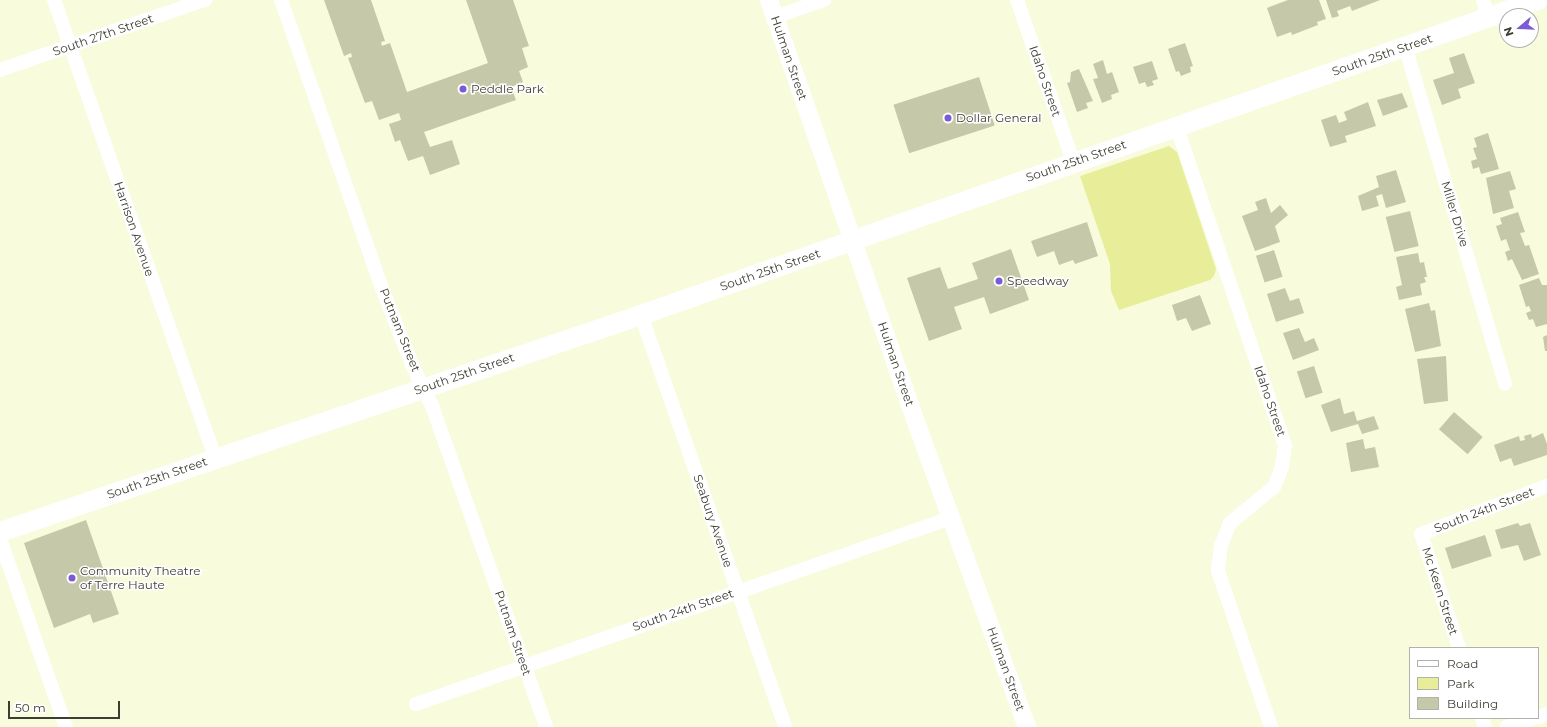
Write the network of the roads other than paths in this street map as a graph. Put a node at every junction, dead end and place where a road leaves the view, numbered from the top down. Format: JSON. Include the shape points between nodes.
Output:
{"nodes":[{"id":1,"x":54,"y":0,"type":"edge"},
{"id":2,"x":205,"y":0,"type":"edge"},
{"id":3,"x":281,"y":0,"type":"edge"},
{"id":4,"x":769,"y":0,"type":"edge"},
{"id":5,"x":824,"y":0,"type":"edge"},
{"id":6,"x":1017,"y":0,"type":"edge"},
{"id":7,"x":1538,"y":0,"type":"edge"},
{"id":8,"x":1486,"y":9,"type":"edge"},
{"id":9,"x":775,"y":17,"type":"junction"},
{"id":10,"x":70,"y":46,"type":"junction"},
{"id":11,"x":1405,"y":46,"type":"junction"},
{"id":12,"x":0,"y":70,"type":"edge"},
{"id":13,"x":1177,"y":128,"type":"junction"},
{"id":14,"x":1072,"y":161,"type":"junction"},
{"id":15,"x":853,"y":241,"type":"junction"},
{"id":16,"x":641,"y":315,"type":"junction"},
{"id":17,"x":1505,"y":383,"type":"dead end"},
{"id":18,"x":425,"y":388,"type":"junction"},
{"id":19,"x":215,"y":458,"type":"junction"},
{"id":20,"x":1547,"y":486,"type":"edge"},
{"id":21,"x":951,"y":518,"type":"junction"},
{"id":22,"x":0,"y":532,"type":"edge"},
{"id":23,"x":1420,"y":534,"type":"joint"},
{"id":24,"x":0,"y":539,"type":"edge"},
{"id":25,"x":737,"y":591,"type":"junction"},
{"id":26,"x":1459,"y":647,"type":"edge"},
{"id":27,"x":525,"y":665,"type":"junction"},
{"id":28,"x":416,"y":704,"type":"dead end"},
{"id":29,"x":1531,"y":719,"type":"edge"},
{"id":30,"x":66,"y":727,"type":"edge"},
{"id":31,"x":546,"y":727,"type":"edge"},
{"id":32,"x":785,"y":727,"type":"edge"},
{"id":33,"x":1027,"y":727,"type":"edge"},
{"id":34,"x":1271,"y":727,"type":"edge"},
{"id":35,"x":1507,"y":727,"type":"edge"}],
"edges":[{"from":1,"to":10,"type":"street","name":"Harrison Avenue"},
{"from":2,"to":10,"type":"street","name":"South 27th Street"},
{"from":3,"to":18,"type":"street","name":"Putnam Street","via":[[381,286],[413,368]]},
{"from":4,"to":9,"type":"street","name":"Hulman Street"},
{"from":5,"to":9,"type":"street"},
{"from":6,"to":14,"type":"street","name":"Idaho Street"},
{"from":7,"to":8,"type":"main road","name":"South 25th Street"},
{"from":8,"to":11,"type":"main road","name":"South 25th Street"},
{"from":9,"to":15,"type":"street","name":"Hulman Street"},
{"from":10,"to":12,"type":"street","name":"South 27th Street"},
{"from":10,"to":19,"type":"street","name":"Harrison Avenue"},
{"from":11,"to":13,"type":"main road","name":"South 25th Street"},
{"from":11,"to":17,"type":"street","name":"Miller Drive"},
{"from":13,"to":14,"type":"main road","name":"South 25th Street"},
{"from":13,"to":34,"type":"street","name":"Idaho Street","via":[[1285,445],[1282,467],[1274,487],[1230,523],[1221,545],[1218,571]]},
{"from":14,"to":15,"type":"main road","name":"South 25th Street"},
{"from":15,"to":16,"type":"main road","name":"South 25th Street"},
{"from":15,"to":21,"type":"street","name":"Hulman Street"},
{"from":16,"to":18,"type":"main road","name":"South 25th Street"},
{"from":16,"to":25,"type":"street","name":"Seabury Avenue"},
{"from":18,"to":19,"type":"main road","name":"South 25th Street"},
{"from":18,"to":27,"type":"street","name":"Putnam Street"},
{"from":19,"to":22,"type":"main road","name":"South 25th Street"},
{"from":20,"to":23,"type":"street","name":"South 24th Street"},
{"from":21,"to":25,"type":"street","name":"South 24th Street"},
{"from":21,"to":33,"type":"street","name":"Hulman Street"},
{"from":23,"to":26,"type":"street","name":"Mc Keen Street"},
{"from":24,"to":30,"type":"street"},
{"from":25,"to":27,"type":"street","name":"South 24th Street"},
{"from":25,"to":32,"type":"street","name":"Seabury Avenue"},
{"from":27,"to":28,"type":"street","name":"South 24th Street"},
{"from":27,"to":31,"type":"street","name":"Putnam Street"},
{"from":29,"to":35,"type":"street"}]}
